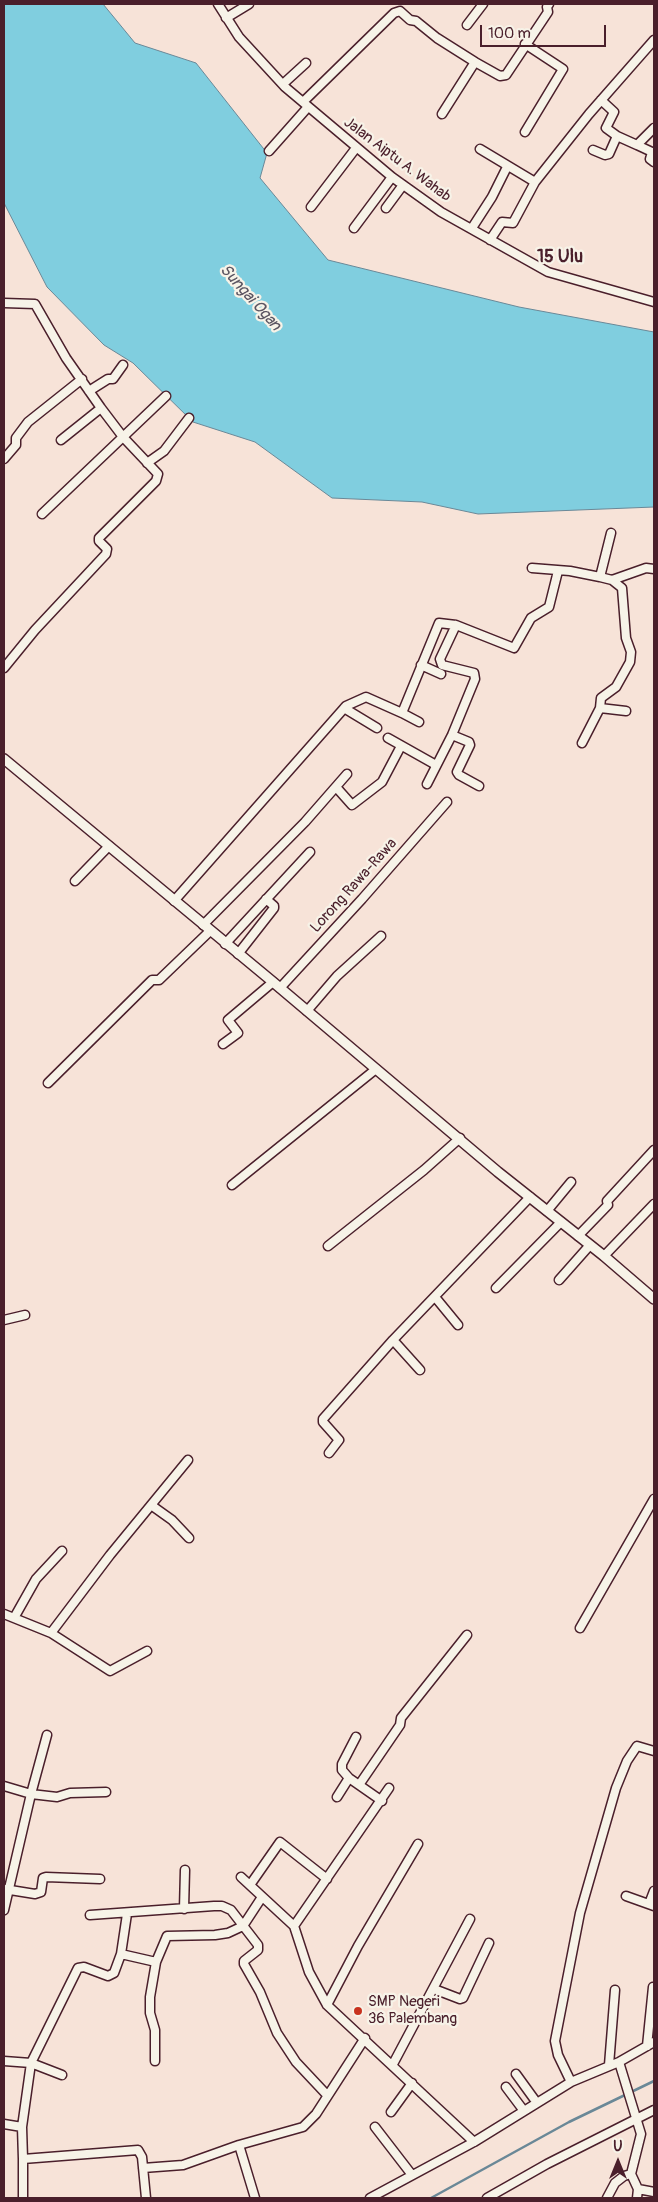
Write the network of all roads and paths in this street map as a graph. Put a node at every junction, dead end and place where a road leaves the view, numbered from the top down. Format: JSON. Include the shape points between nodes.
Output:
{"nodes":[{"id":1,"x":218,"y":4,"type":"edge"},
{"id":2,"x":249,"y":4,"type":"edge"},
{"id":3,"x":483,"y":4,"type":"edge"},
{"id":4,"x":549,"y":4,"type":"edge"},
{"id":5,"x":226,"y":18,"type":"junction"},
{"id":6,"x":467,"y":25,"type":"dead end"},
{"id":7,"x":654,"y":40,"type":"edge"},
{"id":8,"x":525,"y":44,"type":"junction"},
{"id":9,"x":475,"y":62,"type":"junction"},
{"id":10,"x":306,"y":63,"type":"dead end"},
{"id":11,"x":283,"y":84,"type":"junction"},
{"id":12,"x":601,"y":100,"type":"junction"},
{"id":13,"x":305,"y":105,"type":"junction"},
{"id":14,"x":442,"y":114,"type":"dead end"},
{"id":15,"x":654,"y":128,"type":"edge"},
{"id":16,"x":526,"y":132,"type":"dead end"},
{"id":17,"x":617,"y":136,"type":"junction"},
{"id":18,"x":637,"y":145,"type":"junction"},
{"id":19,"x":356,"y":148,"type":"junction"},
{"id":20,"x":480,"y":149,"type":"dead end"},
{"id":21,"x":593,"y":150,"type":"dead end"},
{"id":22,"x":269,"y":152,"type":"dead end"},
{"id":23,"x":654,"y":162,"type":"edge"},
{"id":24,"x":507,"y":167,"type":"junction"},
{"id":25,"x":392,"y":177,"type":"junction"},
{"id":26,"x":535,"y":182,"type":"junction"},
{"id":27,"x":403,"y":185,"type":"junction"},
{"id":28,"x":311,"y":207,"type":"dead end"},
{"id":29,"x":386,"y":208,"type":"dead end"},
{"id":30,"x":354,"y":228,"type":"dead end"},
{"id":31,"x":472,"y":228,"type":"junction"},
{"id":32,"x":490,"y":240,"type":"junction"},
{"id":33,"x":654,"y":302,"type":"edge"},
{"id":34,"x":4,"y":303,"type":"edge"},
{"id":35,"x":123,"y":365,"type":"dead end"},
{"id":36,"x":82,"y":379,"type":"junction"},
{"id":37,"x":89,"y":391,"type":"junction"},
{"id":38,"x":166,"y":396,"type":"dead end"},
{"id":39,"x":101,"y":408,"type":"junction"},
{"id":40,"x":189,"y":418,"type":"dead end"},
{"id":41,"x":123,"y":437,"type":"junction"},
{"id":42,"x":61,"y":440,"type":"dead end"},
{"id":43,"x":4,"y":459,"type":"edge"},
{"id":44,"x":147,"y":463,"type":"junction"},
{"id":45,"x":42,"y":514,"type":"dead end"},
{"id":46,"x":611,"y":533,"type":"dead end"},
{"id":47,"x":532,"y":568,"type":"dead end"},
{"id":48,"x":654,"y":569,"type":"edge"},
{"id":49,"x":558,"y":571,"type":"junction"},
{"id":50,"x":600,"y":577,"type":"junction"},
{"id":51,"x":612,"y":580,"type":"junction"},
{"id":52,"x":456,"y":625,"type":"junction"},
{"id":53,"x":421,"y":665,"type":"junction"},
{"id":54,"x":4,"y":668,"type":"edge"},
{"id":55,"x":441,"y":674,"type":"dead end"},
{"id":56,"x":344,"y":708,"type":"junction"},
{"id":57,"x":600,"y":708,"type":"junction"},
{"id":58,"x":626,"y":711,"type":"dead end"},
{"id":59,"x":402,"y":714,"type":"junction"},
{"id":60,"x":419,"y":722,"type":"dead end"},
{"id":61,"x":377,"y":728,"type":"dead end"},
{"id":62,"x":452,"y":735,"type":"junction"},
{"id":63,"x":388,"y":738,"type":"dead end"},
{"id":64,"x":582,"y":743,"type":"dead end"},
{"id":65,"x":401,"y":746,"type":"junction"},
{"id":66,"x":4,"y":759,"type":"edge"},
{"id":67,"x":436,"y":765,"type":"junction"},
{"id":68,"x":347,"y":774,"type":"dead end"},
{"id":69,"x":427,"y":784,"type":"dead end"},
{"id":70,"x":479,"y":786,"type":"dead end"},
{"id":71,"x":336,"y":787,"type":"junction"},
{"id":72,"x":447,"y":802,"type":"dead end"},
{"id":73,"x":109,"y":846,"type":"junction"},
{"id":74,"x":310,"y":852,"type":"dead end"},
{"id":75,"x":75,"y":881,"type":"dead end"},
{"id":76,"x":266,"y":899,"type":"junction"},
{"id":77,"x":174,"y":901,"type":"junction"},
{"id":78,"x":207,"y":928,"type":"junction"},
{"id":79,"x":381,"y":936,"type":"dead end"},
{"id":80,"x":225,"y":944,"type":"junction"},
{"id":81,"x":238,"y":954,"type":"junction"},
{"id":82,"x":276,"y":985,"type":"junction"},
{"id":83,"x":307,"y":1011,"type":"junction"},
{"id":84,"x":223,"y":1044,"type":"dead end"},
{"id":85,"x":376,"y":1069,"type":"junction"},
{"id":86,"x":48,"y":1083,"type":"dead end"},
{"id":87,"x":460,"y":1138,"type":"junction"},
{"id":88,"x":654,"y":1150,"type":"edge"},
{"id":89,"x":571,"y":1182,"type":"dead end"},
{"id":90,"x":232,"y":1185,"type":"dead end"},
{"id":91,"x":530,"y":1197,"type":"junction"},
{"id":92,"x":654,"y":1204,"type":"edge"},
{"id":93,"x":546,"y":1211,"type":"junction"},
{"id":94,"x":560,"y":1222,"type":"junction"},
{"id":95,"x":578,"y":1236,"type":"junction"},
{"id":96,"x":590,"y":1245,"type":"junction"},
{"id":97,"x":328,"y":1246,"type":"dead end"},
{"id":98,"x":604,"y":1256,"type":"junction"},
{"id":99,"x":560,"y":1280,"type":"dead end"},
{"id":100,"x":496,"y":1288,"type":"dead end"},
{"id":101,"x":435,"y":1297,"type":"junction"},
{"id":102,"x":654,"y":1299,"type":"edge"},
{"id":103,"x":26,"y":1315,"type":"dead end"},
{"id":104,"x":4,"y":1320,"type":"edge"},
{"id":105,"x":458,"y":1325,"type":"dead end"},
{"id":106,"x":394,"y":1340,"type":"junction"},
{"id":107,"x":420,"y":1370,"type":"dead end"},
{"id":108,"x":329,"y":1453,"type":"dead end"},
{"id":109,"x":188,"y":1460,"type":"dead end"},
{"id":110,"x":654,"y":1499,"type":"edge"},
{"id":111,"x":151,"y":1505,"type":"junction"},
{"id":112,"x":189,"y":1538,"type":"dead end"},
{"id":113,"x":62,"y":1551,"type":"dead end"},
{"id":114,"x":4,"y":1614,"type":"edge"},
{"id":115,"x":14,"y":1618,"type":"junction"},
{"id":116,"x":580,"y":1628,"type":"dead end"},
{"id":117,"x":51,"y":1633,"type":"junction"},
{"id":118,"x":467,"y":1636,"type":"dead end"},
{"id":119,"x":147,"y":1651,"type":"dead end"},
{"id":120,"x":47,"y":1735,"type":"dead end"},
{"id":121,"x":356,"y":1737,"type":"dead end"},
{"id":122,"x":654,"y":1751,"type":"edge"},
{"id":123,"x":349,"y":1778,"type":"junction"},
{"id":124,"x":359,"y":1785,"type":"junction"},
{"id":125,"x":4,"y":1786,"type":"edge"},
{"id":126,"x":389,"y":1788,"type":"dead end"},
{"id":127,"x":106,"y":1792,"type":"dead end"},
{"id":128,"x":30,"y":1794,"type":"junction"},
{"id":129,"x":337,"y":1796,"type":"dead end"},
{"id":130,"x":382,"y":1801,"type":"junction"},
{"id":131,"x":418,"y":1844,"type":"dead end"},
{"id":132,"x":185,"y":1870,"type":"dead end"},
{"id":133,"x":241,"y":1877,"type":"dead end"},
{"id":134,"x":100,"y":1879,"type":"dead end"},
{"id":135,"x":327,"y":1879,"type":"junction"},
{"id":136,"x":250,"y":1885,"type":"junction"},
{"id":137,"x":6,"y":1890,"type":"edge"},
{"id":138,"x":654,"y":1891,"type":"edge"},
{"id":139,"x":626,"y":1896,"type":"dead end"},
{"id":140,"x":262,"y":1897,"type":"junction"},
{"id":141,"x":652,"y":1905,"type":"edge"},
{"id":142,"x":184,"y":1909,"type":"junction"},
{"id":143,"x":4,"y":1910,"type":"edge"},
{"id":144,"x":127,"y":1914,"type":"junction"},
{"id":145,"x":90,"y":1916,"type":"dead end"},
{"id":146,"x":470,"y":1919,"type":"dead end"},
{"id":147,"x":243,"y":1926,"type":"junction"},
{"id":148,"x":294,"y":1926,"type":"junction"},
{"id":149,"x":489,"y":1943,"type":"dead end"},
{"id":150,"x":121,"y":1954,"type":"junction"},
{"id":151,"x":156,"y":1962,"type":"junction"},
{"id":152,"x":652,"y":1987,"type":"dead end"},
{"id":153,"x":434,"y":1988,"type":"junction"},
{"id":154,"x":615,"y":1990,"type":"dead end"},
{"id":155,"x":328,"y":2005,"type":"junction"},
{"id":156,"x":365,"y":2038,"type":"junction"},
{"id":157,"x":650,"y":2044,"type":"edge"},
{"id":158,"x":4,"y":2061,"type":"edge"},
{"id":159,"x":155,"y":2061,"type":"dead end"},
{"id":160,"x":618,"y":2062,"type":"junction"},
{"id":161,"x":31,"y":2063,"type":"junction"},
{"id":162,"x":392,"y":2064,"type":"junction"},
{"id":163,"x":609,"y":2065,"type":"junction"},
{"id":164,"x":516,"y":2074,"type":"dead end"},
{"id":165,"x":62,"y":2075,"type":"dead end"},
{"id":166,"x":571,"y":2082,"type":"junction"},
{"id":167,"x":412,"y":2083,"type":"junction"},
{"id":168,"x":506,"y":2087,"type":"dead end"},
{"id":169,"x":327,"y":2095,"type":"junction"},
{"id":170,"x":537,"y":2103,"type":"junction"},
{"id":171,"x":654,"y":2110,"type":"edge"},
{"id":172,"x":524,"y":2111,"type":"junction"},
{"id":173,"x":390,"y":2112,"type":"dead end"},
{"id":174,"x":636,"y":2116,"type":"junction"},
{"id":175,"x":4,"y":2124,"type":"edge"},
{"id":176,"x":375,"y":2127,"type":"dead end"},
{"id":177,"x":22,"y":2128,"type":"junction"},
{"id":178,"x":474,"y":2142,"type":"junction"},
{"id":179,"x":239,"y":2145,"type":"junction"},
{"id":180,"x":22,"y":2159,"type":"junction"},
{"id":181,"x":143,"y":2168,"type":"junction"},
{"id":182,"x":631,"y":2174,"type":"junction"},
{"id":183,"x":412,"y":2175,"type":"junction"},
{"id":184,"x":638,"y":2189,"type":"junction"},
{"id":185,"x":654,"y":2192,"type":"edge"},
{"id":186,"x":23,"y":2198,"type":"edge"},
{"id":187,"x":146,"y":2198,"type":"edge"},
{"id":188,"x":255,"y":2198,"type":"edge"},
{"id":189,"x":370,"y":2198,"type":"edge"},
{"id":190,"x":487,"y":2198,"type":"edge"},
{"id":191,"x":607,"y":2198,"type":"edge"},
{"id":192,"x":637,"y":2198,"type":"edge"}],
"edges":[{"from":1,"to":5,"type":"street","name":"Jalan Aiptu A. Wahab"},
{"from":2,"to":5,"type":"street"},
{"from":3,"to":6,"type":"street"},
{"from":4,"to":8,"type":"street","via":[[546,7],[548,12]]},
{"from":5,"to":11,"type":"street","name":"Jalan Aiptu A. Wahab"},
{"from":7,"to":12,"type":"street"},
{"from":8,"to":9,"type":"street","via":[[504,76]]},
{"from":8,"to":16,"type":"street","via":[[563,69]]},
{"from":9,"to":13,"type":"street","via":[[398,10]]},
{"from":9,"to":14,"type":"street"},
{"from":10,"to":11,"type":"street"},
{"from":11,"to":13,"type":"street","name":"Jalan Aiptu A. Wahab"},
{"from":12,"to":17,"type":"street","via":[[614,112],[606,128]]},
{"from":12,"to":26,"type":"street"},
{"from":13,"to":19,"type":"street","name":"Jalan Aiptu A. Wahab"},
{"from":13,"to":22,"type":"street"},
{"from":15,"to":18,"type":"street"},
{"from":17,"to":18,"type":"street"},
{"from":17,"to":21,"type":"street","via":[[609,154]]},
{"from":18,"to":23,"type":"street","via":[[652,152],[650,159]]},
{"from":19,"to":25,"type":"street","name":"Jalan Aiptu A. Wahab"},
{"from":19,"to":28,"type":"street"},
{"from":20,"to":24,"type":"street"},
{"from":24,"to":26,"type":"street"},
{"from":24,"to":31,"type":"street"},
{"from":25,"to":27,"type":"street","name":"Jalan Aiptu A. Wahab"},
{"from":25,"to":30,"type":"street"},
{"from":26,"to":32,"type":"street","via":[[513,223],[502,222]]},
{"from":27,"to":29,"type":"street"},
{"from":27,"to":31,"type":"street","name":"Jalan Aiptu A. Wahab","via":[[440,212]]},
{"from":31,"to":32,"type":"street","name":"Jalan Aiptu A. Wahab"},
{"from":32,"to":33,"type":"street","name":"Jalan Aiptu A. Wahab","via":[[548,272]]},
{"from":34,"to":36,"type":"street","via":[[35,304]]},
{"from":35,"to":37,"type":"street","via":[[113,379]]},
{"from":36,"to":37,"type":"street"},
{"from":36,"to":43,"type":"street","via":[[28,422]]},
{"from":37,"to":39,"type":"street"},
{"from":38,"to":41,"type":"street"},
{"from":39,"to":41,"type":"street"},
{"from":39,"to":42,"type":"street"},
{"from":40,"to":44,"type":"street","via":[[164,452]]},
{"from":41,"to":44,"type":"street"},
{"from":41,"to":45,"type":"street"},
{"from":44,"to":54,"type":"street","via":[[158,474],[156,481],[99,538],[106,554]]},
{"from":46,"to":50,"type":"street"},
{"from":47,"to":49,"type":"street"},
{"from":48,"to":51,"type":"street","via":[[646,568]]},
{"from":49,"to":50,"type":"street"},
{"from":49,"to":52,"type":"street","via":[[549,608],[531,618],[514,648]]},
{"from":50,"to":51,"type":"street"},
{"from":51,"to":57,"type":"street","via":[[622,588],[626,638],[632,652],[616,687],[601,698]]},
{"from":52,"to":53,"type":"street","via":[[439,623]]},
{"from":52,"to":62,"type":"street","via":[[440,659],[442,665],[474,673],[475,678]]},
{"from":53,"to":55,"type":"street"},
{"from":53,"to":59,"type":"street"},
{"from":56,"to":59,"type":"street","via":[[366,697]]},
{"from":56,"to":61,"type":"street"},
{"from":56,"to":77,"type":"street"},
{"from":57,"to":58,"type":"street"},
{"from":57,"to":64,"type":"street"},
{"from":59,"to":60,"type":"street"},
{"from":62,"to":67,"type":"street"},
{"from":62,"to":70,"type":"street","via":[[470,742],[457,772]]},
{"from":63,"to":65,"type":"street"},
{"from":65,"to":67,"type":"street"},
{"from":65,"to":71,"type":"street","via":[[382,782],[352,805]]},
{"from":66,"to":73,"type":"street"},
{"from":67,"to":69,"type":"street"},
{"from":68,"to":71,"type":"street"},
{"from":71,"to":78,"type":"street"},
{"from":72,"to":82,"type":"street","name":"Lorong Rawa-Rawa","via":[[362,899]]},
{"from":73,"to":75,"type":"street"},
{"from":73,"to":77,"type":"street"},
{"from":74,"to":76,"type":"street"},
{"from":76,"to":80,"type":"street"},
{"from":76,"to":81,"type":"street","via":[[274,908]]},
{"from":77,"to":78,"type":"street"},
{"from":78,"to":80,"type":"street"},
{"from":78,"to":86,"type":"street","via":[[160,980],[152,980]]},
{"from":79,"to":83,"type":"street","via":[[337,976]]},
{"from":80,"to":81,"type":"street"},
{"from":81,"to":82,"type":"street"},
{"from":82,"to":83,"type":"street"},
{"from":82,"to":84,"type":"street","name":"Lorong Rawa-Rawa","via":[[228,1020],[238,1033]]},
{"from":83,"to":85,"type":"street"},
{"from":85,"to":87,"type":"street"},
{"from":85,"to":90,"type":"street"},
{"from":87,"to":91,"type":"street"},
{"from":87,"to":97,"type":"street"},
{"from":88,"to":95,"type":"street"},
{"from":89,"to":93,"type":"street"},
{"from":91,"to":93,"type":"street"},
{"from":91,"to":101,"type":"street"},
{"from":92,"to":98,"type":"street"},
{"from":93,"to":94,"type":"street"},
{"from":94,"to":95,"type":"street"},
{"from":94,"to":100,"type":"street"},
{"from":95,"to":96,"type":"street"},
{"from":96,"to":98,"type":"street"},
{"from":96,"to":99,"type":"street"},
{"from":98,"to":102,"type":"street"},
{"from":101,"to":105,"type":"street"},
{"from":101,"to":106,"type":"street"},
{"from":103,"to":104,"type":"street"},
{"from":106,"to":107,"type":"street"},
{"from":106,"to":108,"type":"street","via":[[323,1419],[339,1440]]},
{"from":109,"to":111,"type":"street"},
{"from":110,"to":116,"type":"street"},
{"from":111,"to":112,"type":"street"},
{"from":111,"to":117,"type":"street"},
{"from":113,"to":115,"type":"street","via":[[36,1579]]},
{"from":114,"to":115,"type":"street"},
{"from":115,"to":117,"type":"street"},
{"from":117,"to":119,"type":"street","via":[[110,1671]]},
{"from":118,"to":124,"type":"street","via":[[401,1718],[400,1725]]},
{"from":120,"to":128,"type":"street"},
{"from":121,"to":123,"type":"street","via":[[341,1768]]},
{"from":122,"to":166,"type":"street","via":[[637,1746],[627,1762],[616,1788],[580,1913],[555,2041]]},
{"from":123,"to":124,"type":"street"},
{"from":123,"to":129,"type":"street"},
{"from":124,"to":130,"type":"street"},
{"from":125,"to":128,"type":"street"},
{"from":126,"to":130,"type":"street"},
{"from":127,"to":128,"type":"street","via":[[70,1793],[57,1797]]},
{"from":128,"to":137,"type":"street"},
{"from":130,"to":135,"type":"street"},
{"from":131,"to":155,"type":"street","via":[[358,1946]]},
{"from":132,"to":142,"type":"street"},
{"from":133,"to":136,"type":"street"},
{"from":134,"to":137,"type":"street","via":[[46,1877],[39,1893]]},
{"from":135,"to":136,"type":"street","via":[[280,1842]]},
{"from":135,"to":148,"type":"street"},
{"from":136,"to":140,"type":"street"},
{"from":137,"to":143,"type":"street"},
{"from":138,"to":141,"type":"street"},
{"from":139,"to":141,"type":"street"},
{"from":140,"to":147,"type":"street"},
{"from":140,"to":148,"type":"street"},
{"from":142,"to":144,"type":"street"},
{"from":142,"to":147,"type":"street","via":[[228,1908]]},
{"from":144,"to":145,"type":"street"},
{"from":144,"to":150,"type":"street"},
{"from":146,"to":153,"type":"street"},
{"from":147,"to":151,"type":"street","via":[[215,1935],[167,1936]]},
{"from":147,"to":169,"type":"street","via":[[258,1948],[244,1961],[245,1968],[260,1992],[282,2041],[296,2062]]},
{"from":148,"to":155,"type":"street","via":[[309,1972]]},
{"from":149,"to":153,"type":"street","via":[[463,1998]]},
{"from":150,"to":151,"type":"street"},
{"from":150,"to":161,"type":"street","via":[[110,1976],[78,1968]]},
{"from":151,"to":159,"type":"street","via":[[150,1997]]},
{"from":152,"to":157,"type":"street"},
{"from":153,"to":162,"type":"street"},
{"from":154,"to":163,"type":"street"},
{"from":155,"to":156,"type":"street"},
{"from":156,"to":162,"type":"street"},
{"from":156,"to":169,"type":"street"},
{"from":157,"to":160,"type":"street"},
{"from":158,"to":161,"type":"street"},
{"from":160,"to":163,"type":"street"},
{"from":160,"to":174,"type":"street"},
{"from":161,"to":165,"type":"street"},
{"from":161,"to":177,"type":"street"},
{"from":162,"to":167,"type":"street"},
{"from":163,"to":166,"type":"street"},
{"from":164,"to":170,"type":"street"},
{"from":166,"to":170,"type":"street"},
{"from":167,"to":173,"type":"street"},
{"from":167,"to":178,"type":"street"},
{"from":168,"to":172,"type":"street"},
{"from":169,"to":179,"type":"street","via":[[316,2114],[303,2126]]},
{"from":170,"to":172,"type":"street"},
{"from":171,"to":174,"type":"street"},
{"from":172,"to":178,"type":"street"},
{"from":174,"to":182,"type":"street","via":[[641,2134]]},
{"from":174,"to":190,"type":"street"},
{"from":175,"to":177,"type":"street"},
{"from":176,"to":183,"type":"street"},
{"from":177,"to":180,"type":"street"},
{"from":178,"to":183,"type":"street"},
{"from":179,"to":181,"type":"street","via":[[183,2165]]},
{"from":179,"to":188,"type":"street"},
{"from":180,"to":181,"type":"street","via":[[138,2150]]},
{"from":180,"to":186,"type":"street"},
{"from":181,"to":187,"type":"street"},
{"from":182,"to":184,"type":"street"},
{"from":182,"to":191,"type":"street","via":[[615,2183]]},
{"from":183,"to":189,"type":"street"},
{"from":184,"to":185,"type":"street"},
{"from":184,"to":192,"type":"street"}]}
